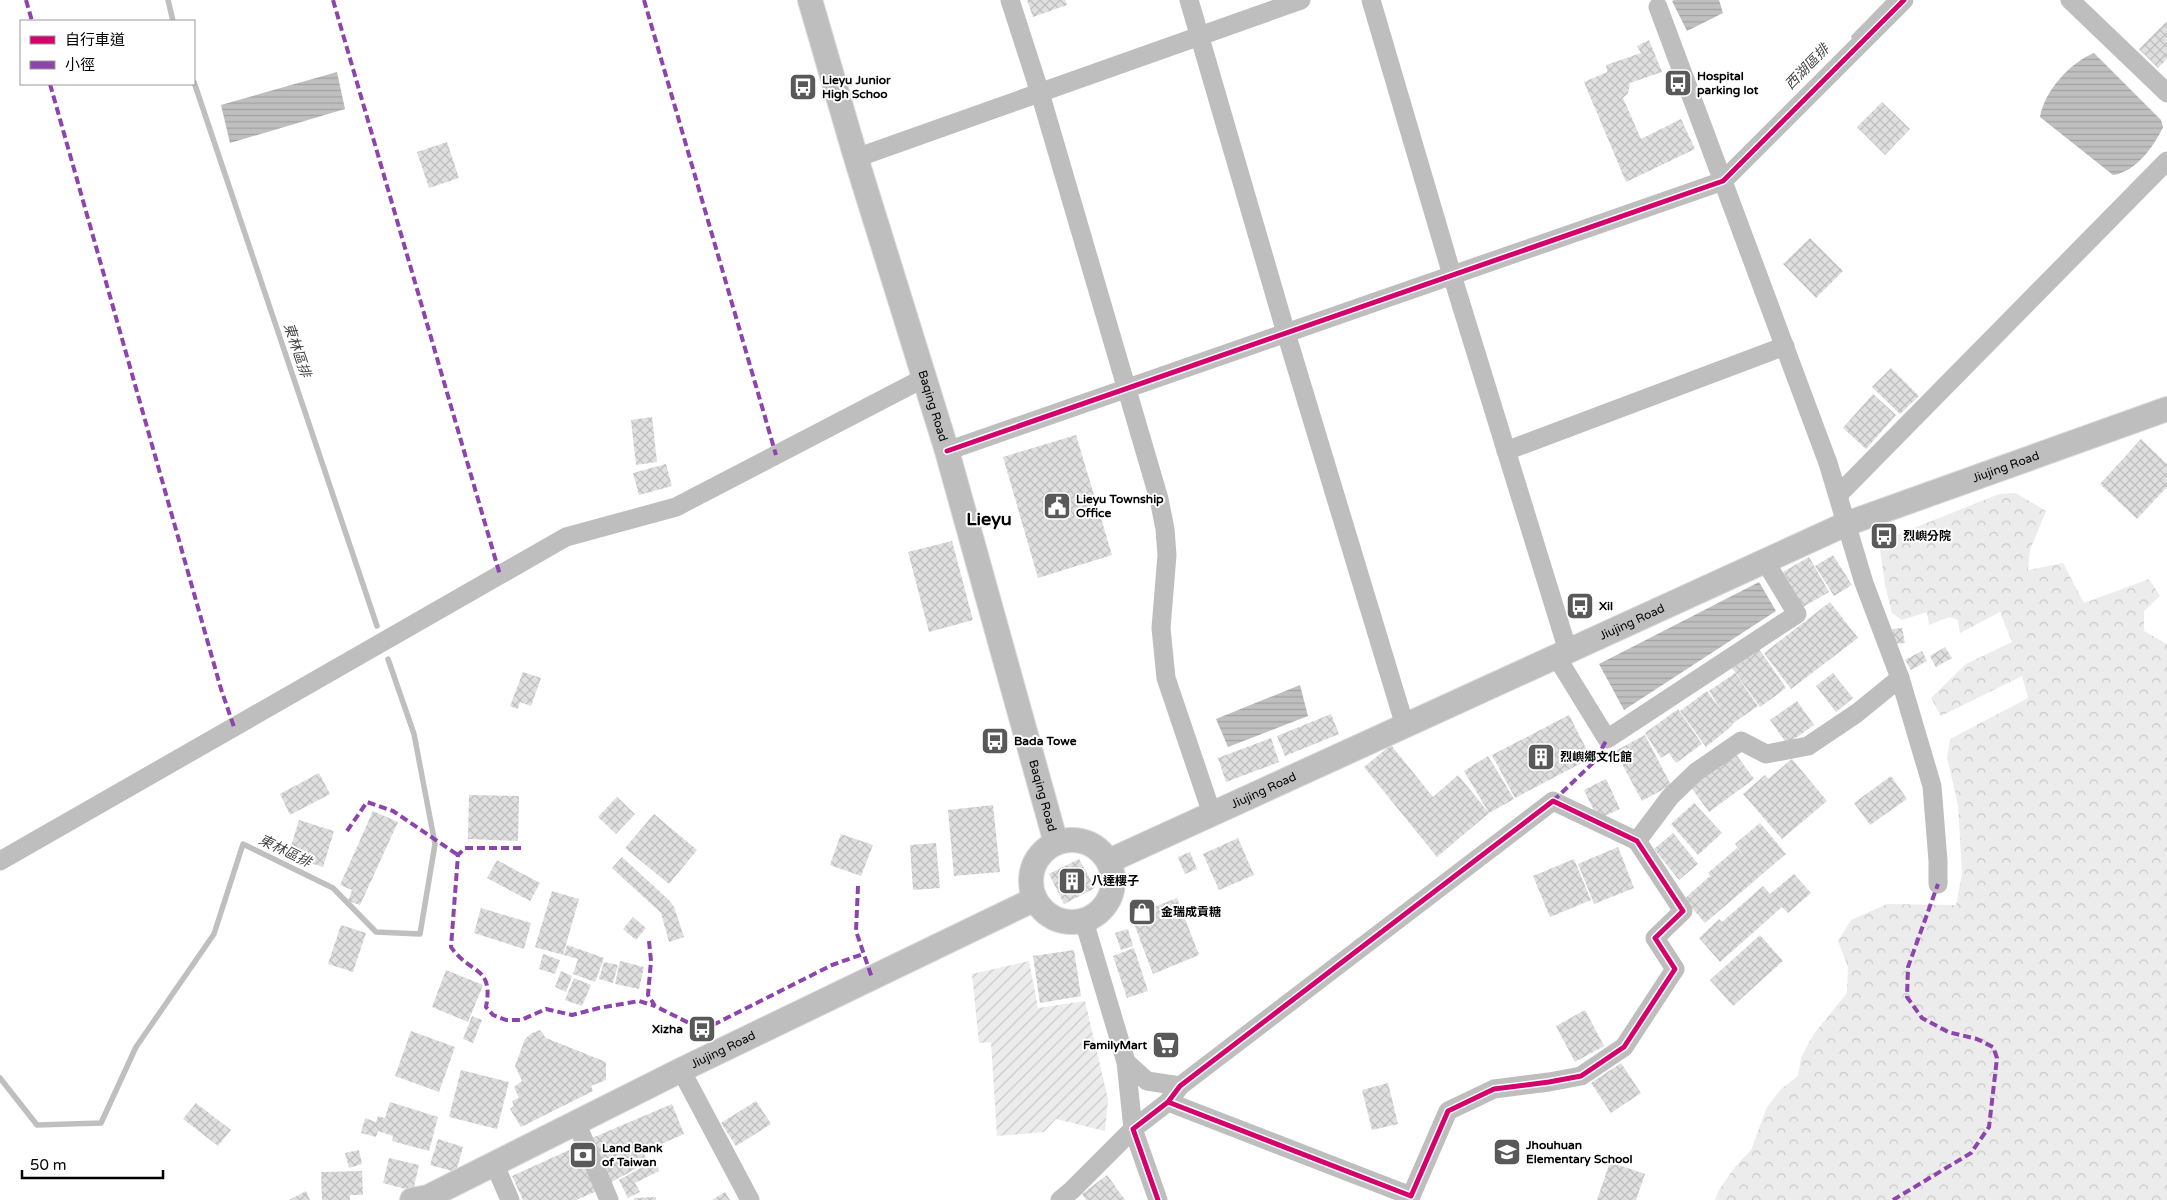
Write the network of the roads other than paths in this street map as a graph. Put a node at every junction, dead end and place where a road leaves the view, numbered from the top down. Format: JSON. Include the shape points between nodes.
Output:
{"nodes":[{"id":1,"x":810,"y":0,"type":"edge"},
{"id":2,"x":1010,"y":0,"type":"edge"},
{"id":3,"x":1189,"y":0,"type":"edge"},
{"id":4,"x":1301,"y":0,"type":"edge"},
{"id":5,"x":1371,"y":0,"type":"edge"},
{"id":6,"x":1904,"y":0,"type":"edge"},
{"id":7,"x":2070,"y":0,"type":"edge"},
{"id":8,"x":1658,"y":7,"type":"dead end"},
{"id":9,"x":1200,"y":36,"type":"junction"},
{"id":10,"x":1040,"y":93,"type":"junction"},
{"id":11,"x":2167,"y":93,"type":"edge"},
{"id":12,"x":856,"y":158,"type":"junction"},
{"id":13,"x":2167,"y":161,"type":"edge"},
{"id":14,"x":1723,"y":181,"type":"junction"},
{"id":15,"x":1452,"y":275,"type":"junction"},
{"id":16,"x":1286,"y":333,"type":"junction"},
{"id":17,"x":1785,"y":346,"type":"junction"},
{"id":18,"x":924,"y":378,"type":"junction"},
{"id":19,"x":1128,"y":388,"type":"junction"},
{"id":20,"x":2167,"y":409,"type":"edge"},
{"id":21,"x":947,"y":451,"type":"junction"},
{"id":22,"x":1506,"y":451,"type":"junction"},
{"id":23,"x":1838,"y":496,"type":"junction"},
{"id":24,"x":1846,"y":524,"type":"junction"},
{"id":25,"x":1766,"y":561,"type":"junction"},
{"id":26,"x":1562,"y":654,"type":"junction"},
{"id":27,"x":1900,"y":678,"type":"junction"},
{"id":28,"x":1404,"y":726,"type":"junction"},
{"id":29,"x":1212,"y":814,"type":"junction"},
{"id":30,"x":1637,"y":841,"type":"junction"},
{"id":31,"x":1056,"y":843,"type":"junction"},
{"id":32,"x":0,"y":861,"type":"edge"},
{"id":33,"x":1109,"y":861,"type":"junction"},
{"id":34,"x":1938,"y":884,"type":"dead end"},
{"id":35,"x":1035,"y":899,"type":"junction"},
{"id":36,"x":1084,"y":921,"type":"junction"},
{"id":37,"x":1126,"y":1062,"type":"junction"},
{"id":38,"x":681,"y":1070,"type":"junction"},
{"id":39,"x":1180,"y":1086,"type":"junction"},
{"id":40,"x":1168,"y":1102,"type":"junction"},
{"id":41,"x":576,"y":1122,"type":"junction"},
{"id":42,"x":1134,"y":1129,"type":"junction"},
{"id":43,"x":494,"y":1162,"type":"junction"},
{"id":44,"x":412,"y":1200,"type":"edge"},
{"id":45,"x":510,"y":1200,"type":"edge"},
{"id":46,"x":609,"y":1200,"type":"edge"},
{"id":47,"x":750,"y":1200,"type":"edge"},
{"id":48,"x":1060,"y":1200,"type":"edge"},
{"id":49,"x":1158,"y":1200,"type":"edge"}],
"edges":[{"from":1,"to":12,"type":"main road","name":"Baqing Road"},
{"from":2,"to":10,"type":"street"},
{"from":3,"to":9,"type":"street"},
{"from":4,"to":9,"type":"street"},
{"from":5,"to":15,"type":"street"},
{"from":6,"to":14,"type":"street"},
{"from":7,"to":11,"type":"street"},
{"from":8,"to":14,"type":"street"},
{"from":9,"to":10,"type":"street"},
{"from":9,"to":16,"type":"street"},
{"from":10,"to":12,"type":"street"},
{"from":10,"to":19,"type":"street"},
{"from":12,"to":18,"type":"main road","name":"Baqing Road"},
{"from":13,"to":23,"type":"street"},
{"from":14,"to":15,"type":"street"},
{"from":14,"to":17,"type":"street"},
{"from":15,"to":16,"type":"street"},
{"from":15,"to":22,"type":"street"},
{"from":16,"to":19,"type":"street"},
{"from":16,"to":28,"type":"street"},
{"from":17,"to":22,"type":"street"},
{"from":17,"to":23,"type":"street"},
{"from":18,"to":21,"type":"main road","name":"Baqing Road"},
{"from":18,"to":32,"type":"street","via":[[676,507],[566,537]]},
{"from":19,"to":21,"type":"street"},
{"from":19,"to":29,"type":"street","via":[[1165,530],[1167,555],[1160,628],[1166,678]]},
{"from":20,"to":24,"type":"main road","name":"Jiujing Road"},
{"from":21,"to":31,"type":"main road","name":"Baqing Road"},
{"from":22,"to":26,"type":"street"},
{"from":23,"to":24,"type":"street"},
{"from":24,"to":25,"type":"main road","name":"Jiujing Road"},
{"from":24,"to":27,"type":"street","via":[[1864,583]]},
{"from":25,"to":26,"type":"main road","name":"Jiujing Road"},
{"from":25,"to":26,"type":"street","via":[[1797,614],[1607,739]]},
{"from":26,"to":28,"type":"main road","name":"Jiujing Road"},
{"from":27,"to":30,"type":"street","via":[[1857,713],[1808,746],[1766,754],[1741,741],[1696,772],[1670,797]]},
{"from":27,"to":34,"type":"street","via":[[1932,786]]},
{"from":28,"to":29,"type":"main road","name":"Jiujing Road"},
{"from":29,"to":33,"type":"main road","name":"Jiujing Road"},
{"from":30,"to":39,"type":"street","via":[[1553,800]]},
{"from":30,"to":40,"type":"street","via":[[1683,911],[1655,938],[1676,969],[1624,1048],[1581,1076],[1494,1089],[1448,1111],[1411,1196]]},
{"from":31,"to":33,"type":"main road","via":[[1080,840],[1101,851]]},
{"from":31,"to":35,"type":"main road","via":[[1036,860],[1031,886]]},
{"from":33,"to":36,"type":"main road","via":[[1113,873],[1110,897],[1099,912]]},
{"from":35,"to":36,"type":"main road","via":[[1055,918]]},
{"from":35,"to":38,"type":"main road","name":"Jiujing Road"},
{"from":36,"to":37,"type":"street"},
{"from":37,"to":39,"type":"street","via":[[1147,1081]]},
{"from":37,"to":42,"type":"street"},
{"from":38,"to":41,"type":"main road","name":"Jiujing Road"},
{"from":38,"to":47,"type":"street"},
{"from":39,"to":40,"type":"street"},
{"from":40,"to":42,"type":"street"},
{"from":41,"to":43,"type":"main road","name":"Jiujing Road"},
{"from":41,"to":46,"type":"street"},
{"from":42,"to":48,"type":"street"},
{"from":42,"to":49,"type":"street"},
{"from":43,"to":44,"type":"main road","name":"Jiujing Road","via":[[428,1197]]},
{"from":43,"to":45,"type":"street"}]}
